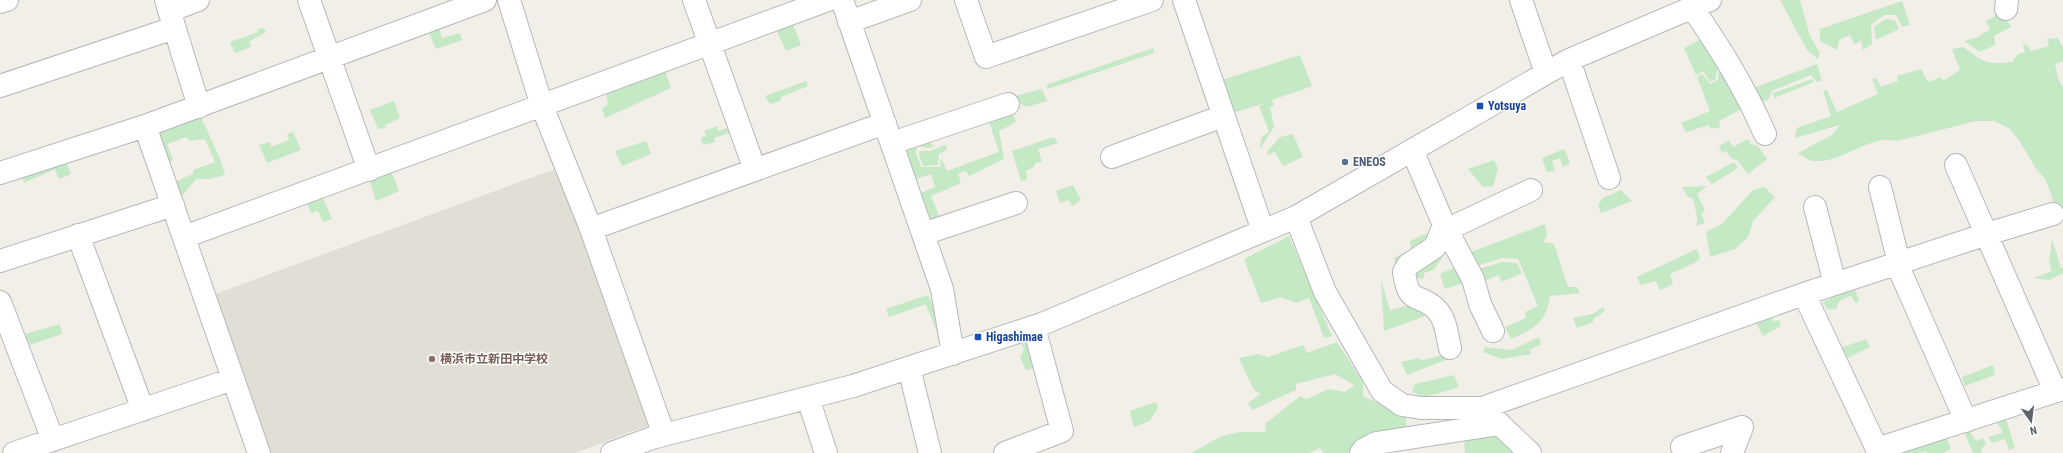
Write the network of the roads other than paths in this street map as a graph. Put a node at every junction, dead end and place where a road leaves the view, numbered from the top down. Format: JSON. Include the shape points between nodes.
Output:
{"nodes":[{"id":1,"x":6,"y":0,"type":"edge"},
{"id":2,"x":198,"y":0,"type":"edge"},
{"id":3,"x":309,"y":0,"type":"edge"},
{"id":4,"x":484,"y":0,"type":"edge"},
{"id":5,"x":509,"y":0,"type":"edge"},
{"id":6,"x":694,"y":0,"type":"edge"},
{"id":7,"x":828,"y":0,"type":"edge"},
{"id":8,"x":842,"y":0,"type":"edge"},
{"id":9,"x":910,"y":0,"type":"edge"},
{"id":10,"x":966,"y":0,"type":"edge"},
{"id":11,"x":1152,"y":0,"type":"edge"},
{"id":12,"x":1184,"y":0,"type":"edge"},
{"id":13,"x":1521,"y":0,"type":"edge"},
{"id":14,"x":0,"y":2,"type":"edge"},
{"id":15,"x":1701,"y":4,"type":"edge"},
{"id":16,"x":170,"y":13,"type":"edge"},
{"id":17,"x":849,"y":22,"type":"junction"},
{"id":18,"x":710,"y":44,"type":"junction"},
{"id":19,"x":329,"y":58,"type":"junction"},
{"id":20,"x":1569,"y":60,"type":"junction"},
{"id":21,"x":1546,"y":73,"type":"junction"},
{"id":22,"x":0,"y":86,"type":"edge"},
{"id":23,"x":1008,"y":104,"type":"dead end"},
{"id":24,"x":542,"y":106,"type":"junction"},
{"id":25,"x":199,"y":107,"type":"junction"},
{"id":26,"x":1223,"y":116,"type":"junction"},
{"id":27,"x":885,"y":123,"type":"junction"},
{"id":28,"x":145,"y":126,"type":"junction"},
{"id":29,"x":1765,"y":134,"type":"dead end"},
{"id":30,"x":892,"y":143,"type":"junction"},
{"id":31,"x":1412,"y":150,"type":"junction"},
{"id":32,"x":1112,"y":157,"type":"dead end"},
{"id":33,"x":1956,"y":165,"type":"dead end"},
{"id":34,"x":369,"y":170,"type":"junction"},
{"id":35,"x":755,"y":170,"type":"junction"},
{"id":36,"x":0,"y":173,"type":"edge"},
{"id":37,"x":1609,"y":178,"type":"dead end"},
{"id":38,"x":1880,"y":187,"type":"dead end"},
{"id":39,"x":1531,"y":190,"type":"dead end"},
{"id":40,"x":1016,"y":203,"type":"dead end"},
{"id":41,"x":173,"y":205,"type":"junction"},
{"id":42,"x":1815,"y":207,"type":"dead end"},
{"id":43,"x":2053,"y":214,"type":"dead end"},
{"id":44,"x":1296,"y":217,"type":"junction"},
{"id":45,"x":1445,"y":227,"type":"junction"},
{"id":46,"x":591,"y":229,"type":"junction"},
{"id":47,"x":1263,"y":231,"type":"junction"},
{"id":48,"x":923,"y":234,"type":"junction"},
{"id":49,"x":1987,"y":234,"type":"junction"},
{"id":50,"x":78,"y":235,"type":"junction"},
{"id":51,"x":184,"y":237,"type":"junction"},
{"id":52,"x":0,"y":261,"type":"edge"},
{"id":53,"x":1898,"y":263,"type":"junction"},
{"id":54,"x":1835,"y":284,"type":"junction"},
{"id":55,"x":1804,"y":294,"type":"junction"},
{"id":56,"x":0,"y":302,"type":"edge"},
{"id":57,"x":1034,"y":327,"type":"junction"},
{"id":58,"x":1493,"y":331,"type":"dead end"},
{"id":59,"x":1450,"y":348,"type":"dead end"},
{"id":60,"x":953,"y":354,"type":"junction"},
{"id":61,"x":908,"y":368,"type":"junction"},
{"id":62,"x":233,"y":379,"type":"junction"},
{"id":63,"x":2059,"y":390,"type":"edge"},
{"id":64,"x":808,"y":398,"type":"junction"},
{"id":65,"x":1482,"y":408,"type":"junction"},
{"id":66,"x":143,"y":410,"type":"junction"},
{"id":67,"x":1966,"y":421,"type":"junction"},
{"id":68,"x":1500,"y":424,"type":"junction"},
{"id":69,"x":664,"y":435,"type":"junction"},
{"id":70,"x":53,"y":440,"type":"junction"},
{"id":71,"x":1682,"y":447,"type":"dead end"},
{"id":72,"x":1878,"y":451,"type":"edge"},
{"id":73,"x":14,"y":453,"type":"edge"},
{"id":74,"x":259,"y":453,"type":"edge"},
{"id":75,"x":612,"y":453,"type":"edge"},
{"id":76,"x":826,"y":453,"type":"edge"},
{"id":77,"x":930,"y":453,"type":"edge"},
{"id":78,"x":1005,"y":453,"type":"edge"},
{"id":79,"x":1362,"y":453,"type":"edge"},
{"id":80,"x":1530,"y":453,"type":"edge"},
{"id":81,"x":1732,"y":453,"type":"edge"}],
"edges":[{"from":1,"to":14,"type":"street"},
{"from":2,"to":16,"type":"street"},
{"from":3,"to":19,"type":"street"},
{"from":4,"to":19,"type":"street"},
{"from":5,"to":24,"type":"street"},
{"from":6,"to":18,"type":"street"},
{"from":7,"to":18,"type":"street"},
{"from":8,"to":17,"type":"street"},
{"from":9,"to":17,"type":"street"},
{"from":10,"to":11,"type":"street","via":[[986,57]]},
{"from":12,"to":26,"type":"street"},
{"from":13,"to":21,"type":"street"},
{"from":15,"to":20,"type":"street"},
{"from":15,"to":29,"type":"street"},
{"from":16,"to":22,"type":"street"},
{"from":16,"to":25,"type":"street"},
{"from":17,"to":27,"type":"street"},
{"from":18,"to":24,"type":"street"},
{"from":18,"to":35,"type":"street"},
{"from":19,"to":25,"type":"street"},
{"from":19,"to":34,"type":"street"},
{"from":20,"to":21,"type":"street"},
{"from":20,"to":37,"type":"street"},
{"from":21,"to":31,"type":"street"},
{"from":23,"to":30,"type":"street"},
{"from":24,"to":34,"type":"street"},
{"from":24,"to":46,"type":"street"},
{"from":25,"to":28,"type":"street"},
{"from":26,"to":32,"type":"street"},
{"from":26,"to":47,"type":"street"},
{"from":27,"to":30,"type":"street"},
{"from":27,"to":35,"type":"street"},
{"from":28,"to":36,"type":"street"},
{"from":28,"to":41,"type":"street"},
{"from":30,"to":48,"type":"street"},
{"from":31,"to":44,"type":"street"},
{"from":31,"to":45,"type":"street"},
{"from":33,"to":49,"type":"street"},
{"from":34,"to":51,"type":"street"},
{"from":35,"to":46,"type":"street"},
{"from":38,"to":53,"type":"street"},
{"from":39,"to":45,"type":"street"},
{"from":40,"to":48,"type":"street"},
{"from":41,"to":50,"type":"street"},
{"from":41,"to":51,"type":"street"},
{"from":42,"to":54,"type":"street"},
{"from":43,"to":49,"type":"street"},
{"from":44,"to":47,"type":"street"},
{"from":44,"to":65,"type":"street","via":[[1325,292],[1382,391],[1402,405],[1421,408]]},
{"from":45,"to":58,"type":"street","via":[[1473,279],[1480,304]]},
{"from":45,"to":59,"type":"street","via":[[1434,247],[1408,265],[1404,272],[1406,288],[1415,298],[1436,308],[1441,316]]},
{"from":46,"to":69,"type":"street"},
{"from":47,"to":57,"type":"street"},
{"from":48,"to":60,"type":"street","via":[[942,289]]},
{"from":49,"to":53,"type":"street"},
{"from":49,"to":63,"type":"street"},
{"from":50,"to":52,"type":"street"},
{"from":50,"to":66,"type":"street"},
{"from":51,"to":62,"type":"street"},
{"from":53,"to":54,"type":"street"},
{"from":53,"to":67,"type":"street"},
{"from":54,"to":55,"type":"street"},
{"from":55,"to":65,"type":"street"},
{"from":55,"to":72,"type":"street"},
{"from":56,"to":70,"type":"street"},
{"from":57,"to":60,"type":"street"},
{"from":57,"to":78,"type":"street","via":[[1062,432]]},
{"from":60,"to":61,"type":"street"},
{"from":61,"to":64,"type":"street"},
{"from":61,"to":77,"type":"street"},
{"from":62,"to":66,"type":"street"},
{"from":62,"to":74,"type":"street"},
{"from":63,"to":67,"type":"street"},
{"from":64,"to":69,"type":"street"},
{"from":64,"to":76,"type":"street"},
{"from":65,"to":68,"type":"street"},
{"from":66,"to":70,"type":"street"},
{"from":67,"to":72,"type":"street"},
{"from":68,"to":79,"type":"street","via":[[1376,443]]},
{"from":68,"to":80,"type":"street"},
{"from":69,"to":75,"type":"street"},
{"from":70,"to":73,"type":"street"},
{"from":71,"to":81,"type":"street","via":[[1742,427]]}]}
